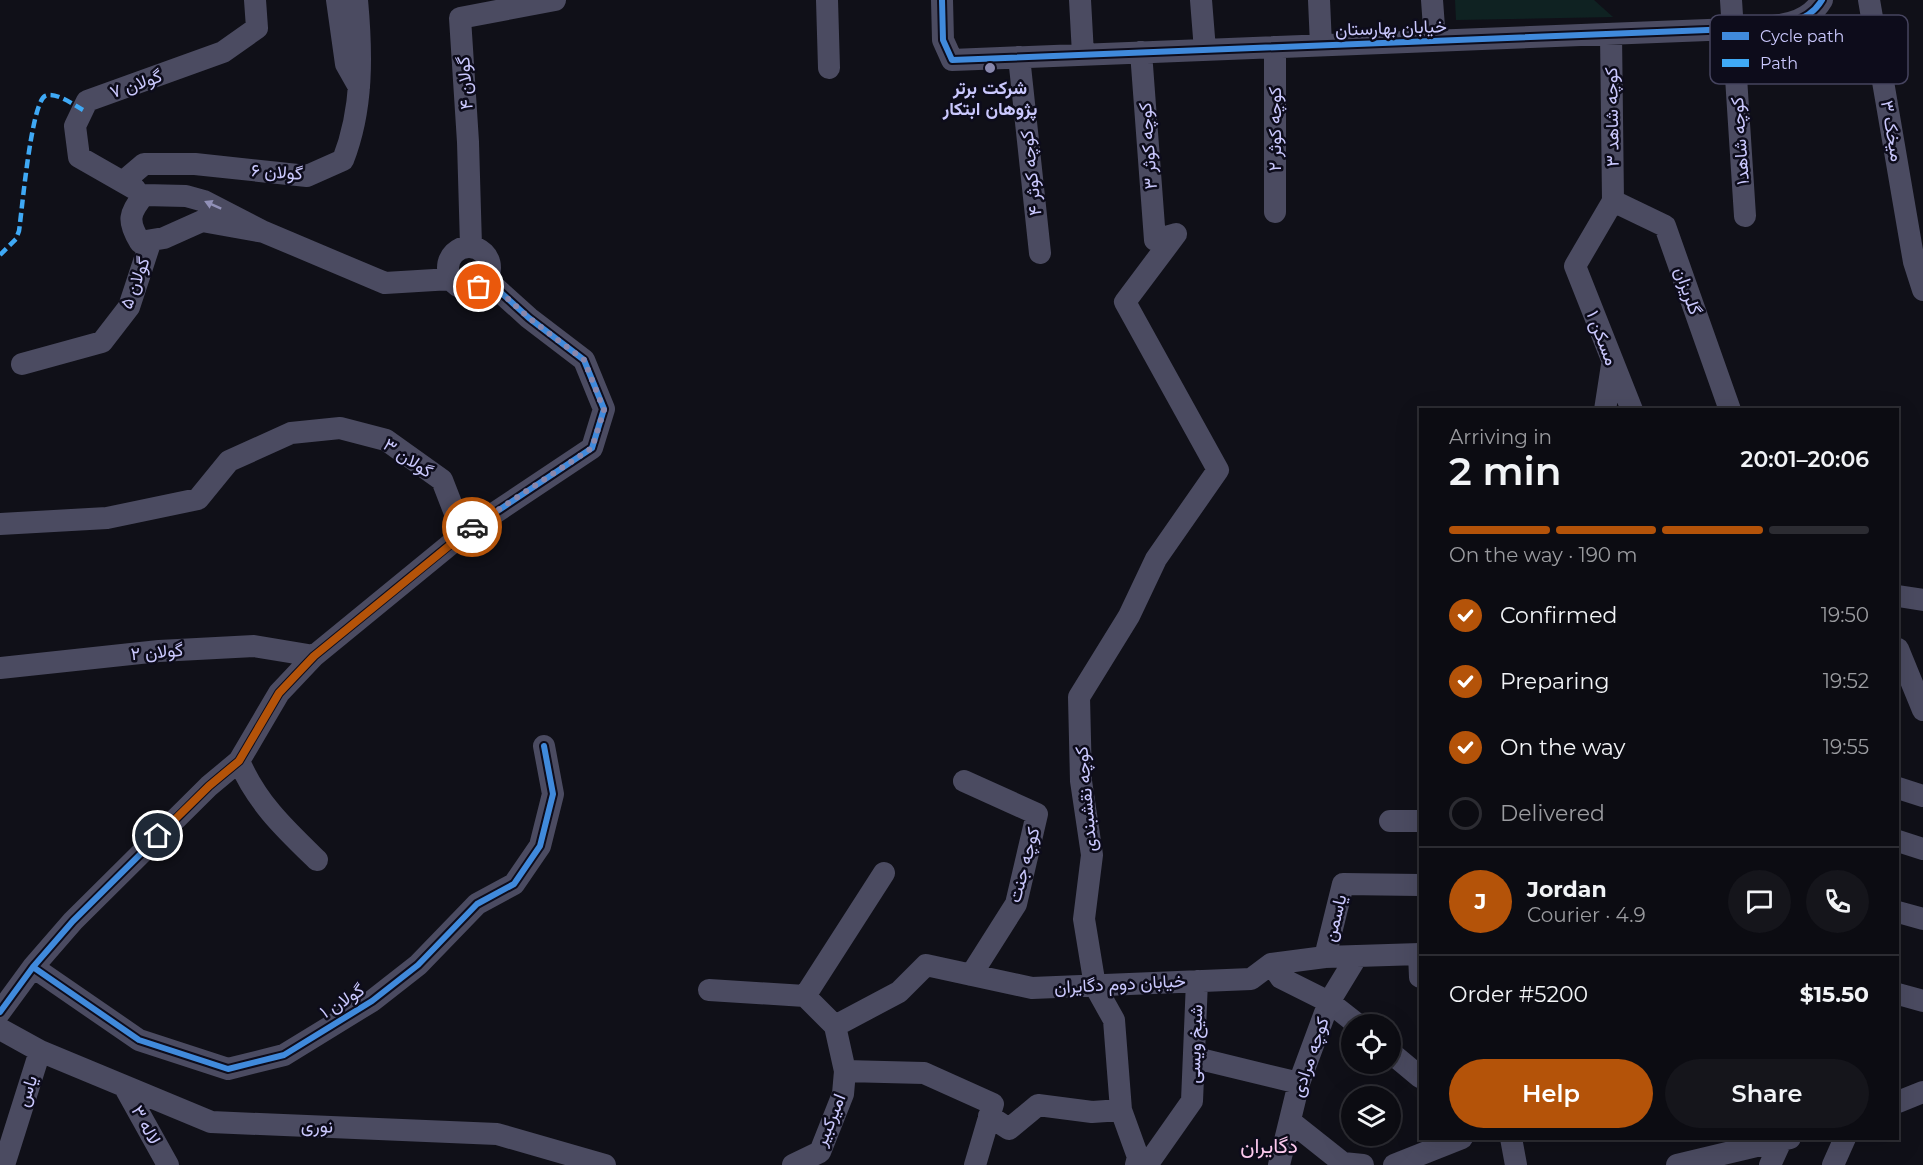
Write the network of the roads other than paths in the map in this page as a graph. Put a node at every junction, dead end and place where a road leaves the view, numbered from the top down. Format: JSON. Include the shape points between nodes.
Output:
{"nodes":[{"id":1,"x":255,"y":0,"type":"edge"},
{"id":2,"x":337,"y":0,"type":"edge"},
{"id":3,"x":357,"y":0,"type":"edge"},
{"id":4,"x":555,"y":0,"type":"edge"},
{"id":5,"x":827,"y":0,"type":"edge"},
{"id":6,"x":942,"y":0,"type":"edge"},
{"id":7,"x":1080,"y":0,"type":"edge"},
{"id":8,"x":1201,"y":0,"type":"edge"},
{"id":9,"x":1319,"y":0,"type":"edge"},
{"id":10,"x":1432,"y":0,"type":"edge"},
{"id":11,"x":1731,"y":0,"type":"edge"},
{"id":12,"x":1822,"y":0,"type":"edge"},
{"id":13,"x":1869,"y":0,"type":"edge"},
{"id":14,"x":1732,"y":15,"type":"edge"},
{"id":15,"x":1808,"y":15,"type":"edge"},
{"id":16,"x":1872,"y":15,"type":"edge"},
{"id":17,"x":1710,"y":30,"type":"edge"},
{"id":18,"x":1611,"y":34,"type":"junction"},
{"id":19,"x":1435,"y":41,"type":"junction"},
{"id":20,"x":1321,"y":45,"type":"junction"},
{"id":21,"x":1275,"y":47,"type":"junction"},
{"id":22,"x":1205,"y":50,"type":"junction"},
{"id":23,"x":1141,"y":52,"type":"junction"},
{"id":24,"x":1083,"y":54,"type":"junction"},
{"id":25,"x":1019,"y":57,"type":"junction"},
{"id":26,"x":829,"y":68,"type":"dead end"},
{"id":27,"x":1737,"y":84,"type":"edge"},
{"id":28,"x":1885,"y":84,"type":"edge"},
{"id":29,"x":359,"y":87,"type":"junction"},
{"id":30,"x":124,"y":181,"type":"junction"},
{"id":31,"x":144,"y":195,"type":"junction"},
{"id":32,"x":1613,"y":201,"type":"junction"},
{"id":33,"x":1275,"y":212,"type":"dead end"},
{"id":34,"x":1745,"y":216,"type":"dead end"},
{"id":35,"x":264,"y":232,"type":"junction"},
{"id":36,"x":1155,"y":240,"type":"joint"},
{"id":37,"x":150,"y":243,"type":"junction"},
{"id":38,"x":471,"y":246,"type":"junction"},
{"id":39,"x":1040,"y":254,"type":"dead end"},
{"id":40,"x":1919,"y":261,"type":"edge"},
{"id":41,"x":451,"y":279,"type":"junction"},
{"id":42,"x":487,"y":280,"type":"junction"},
{"id":43,"x":1923,"y":290,"type":"edge"},
{"id":44,"x":22,"y":364,"type":"dead end"},
{"id":45,"x":1612,"y":365,"type":"junction"},
{"id":46,"x":1605,"y":408,"type":"edge"},
{"id":47,"x":1631,"y":408,"type":"edge"},
{"id":48,"x":1729,"y":408,"type":"edge"},
{"id":49,"x":0,"y":524,"type":"edge"},
{"id":50,"x":463,"y":534,"type":"junction"},
{"id":51,"x":1899,"y":596,"type":"edge"},
{"id":52,"x":1923,"y":600,"type":"edge"},
{"id":53,"x":1899,"y":651,"type":"edge"},
{"id":54,"x":314,"y":656,"type":"junction"},
{"id":55,"x":0,"y":669,"type":"edge"},
{"id":56,"x":1923,"y":710,"type":"edge"},
{"id":57,"x":544,"y":746,"type":"dead end"},
{"id":58,"x":239,"y":761,"type":"junction"},
{"id":59,"x":964,"y":781,"type":"dead end"},
{"id":60,"x":1899,"y":788,"type":"edge"},
{"id":61,"x":1923,"y":796,"type":"edge"},
{"id":62,"x":1390,"y":821,"type":"dead end"},
{"id":63,"x":1419,"y":821,"type":"edge"},
{"id":64,"x":1899,"y":841,"type":"edge"},
{"id":65,"x":1923,"y":849,"type":"edge"},
{"id":66,"x":317,"y":860,"type":"dead end"},
{"id":67,"x":884,"y":873,"type":"dead end"},
{"id":68,"x":1419,"y":885,"type":"edge"},
{"id":69,"x":1899,"y":912,"type":"edge"},
{"id":70,"x":1923,"y":919,"type":"edge"},
{"id":71,"x":1419,"y":954,"type":"edge"},
{"id":72,"x":1357,"y":956,"type":"junction"},
{"id":73,"x":1325,"y":957,"type":"junction"},
{"id":74,"x":1271,"y":964,"type":"junction"},
{"id":75,"x":33,"y":967,"type":"junction"},
{"id":76,"x":971,"y":975,"type":"junction"},
{"id":77,"x":1197,"y":981,"type":"junction"},
{"id":78,"x":1095,"y":986,"type":"junction"},
{"id":79,"x":709,"y":990,"type":"dead end"},
{"id":80,"x":1899,"y":994,"type":"edge"},
{"id":81,"x":805,"y":996,"type":"junction"},
{"id":82,"x":1923,"y":1001,"type":"edge"},
{"id":83,"x":1329,"y":1002,"type":"junction"},
{"id":84,"x":0,"y":1012,"type":"edge"},
{"id":85,"x":1344,"y":1014,"type":"edge"},
{"id":86,"x":835,"y":1026,"type":"junction"},
{"id":87,"x":0,"y":1029,"type":"edge"},
{"id":88,"x":40,"y":1051,"type":"junction"},
{"id":89,"x":1196,"y":1058,"type":"junction"},
{"id":90,"x":1401,"y":1061,"type":"edge"},
{"id":91,"x":845,"y":1071,"type":"junction"},
{"id":92,"x":1419,"y":1076,"type":"edge"},
{"id":93,"x":1299,"y":1083,"type":"junction"},
{"id":94,"x":124,"y":1086,"type":"junction"},
{"id":95,"x":1923,"y":1092,"type":"edge"},
{"id":96,"x":1899,"y":1102,"type":"edge"},
{"id":97,"x":991,"y":1110,"type":"junction"},
{"id":98,"x":1121,"y":1110,"type":"junction"},
{"id":99,"x":1290,"y":1121,"type":"junction"},
{"id":100,"x":1511,"y":1140,"type":"edge"},
{"id":101,"x":1785,"y":1140,"type":"edge"},
{"id":102,"x":1844,"y":1140,"type":"edge"},
{"id":103,"x":1448,"y":1147,"type":"edge"},
{"id":104,"x":4,"y":1165,"type":"edge"},
{"id":105,"x":168,"y":1165,"type":"edge"},
{"id":106,"x":605,"y":1165,"type":"edge"},
{"id":107,"x":793,"y":1165,"type":"edge"},
{"id":108,"x":975,"y":1165,"type":"edge"},
{"id":109,"x":1136,"y":1165,"type":"edge"},
{"id":110,"x":1147,"y":1165,"type":"edge"},
{"id":111,"x":1279,"y":1165,"type":"edge"},
{"id":112,"x":1363,"y":1165,"type":"edge"},
{"id":113,"x":1394,"y":1165,"type":"edge"},
{"id":114,"x":1516,"y":1165,"type":"edge"},
{"id":115,"x":1677,"y":1165,"type":"edge"},
{"id":116,"x":1770,"y":1165,"type":"edge"},
{"id":117,"x":1833,"y":1165,"type":"edge"}],
"edges":[{"from":1,"to":30,"type":"street","name":"گولان ۷","via":[[257,28],[223,52],[87,101],[75,126],[79,157]]},
{"from":2,"to":29,"type":"street","via":[[346,64]]},
{"from":3,"to":29,"type":"street","name":"گولان ۶","via":[[362,55]]},
{"from":4,"to":38,"type":"street","name":"گولان ۴","via":[[460,18]]},
{"from":5,"to":26,"type":"street"},
{"from":6,"to":25,"type":"street","name":"خیابان بهارستان","via":[[943,40],[952,60]]},
{"from":7,"to":24,"type":"street"},
{"from":8,"to":22,"type":"street"},
{"from":9,"to":20,"type":"street"},
{"from":10,"to":19,"type":"street"},
{"from":11,"to":14,"type":"street","name":"کوچه شاهد۱"},
{"from":12,"to":15,"type":"street","name":"خیابان بهارستان"},
{"from":13,"to":16,"type":"street","name":"میخک ۳"},
{"from":17,"to":18,"type":"street","name":"خیابان بهارستان"},
{"from":18,"to":19,"type":"street","name":"خیابان بهارستان"},
{"from":18,"to":32,"type":"street","name":"کوچه شاهد ۳"},
{"from":19,"to":20,"type":"street","name":"خیابان بهارستان"},
{"from":20,"to":21,"type":"street","name":"خیابان بهارستان"},
{"from":21,"to":22,"type":"street","name":"خیابان بهارستان"},
{"from":21,"to":33,"type":"street","name":"کوچه کوثر ۲"},
{"from":22,"to":23,"type":"street","name":"خیابان بهارستان"},
{"from":23,"to":24,"type":"street","name":"خیابان بهارستان"},
{"from":23,"to":36,"type":"street","name":"کوچه کوثر ۳"},
{"from":24,"to":25,"type":"street","name":"خیابان بهارستان"},
{"from":25,"to":39,"type":"street","name":"کوچه کوثر ۴"},
{"from":27,"to":34,"type":"street","name":"کوچه شاهد۱"},
{"from":28,"to":40,"type":"street","name":"میخک ۳"},
{"from":29,"to":30,"type":"street","name":"گولان ۶","via":[[353,135],[343,160],[308,176],[195,164],[144,164]]},
{"from":30,"to":31,"type":"street"},
{"from":35,"to":31,"type":"street","one_way":true,"via":[[204,201],[186,196]]},
{"from":31,"to":37,"type":"street","via":[[132,210],[132,228],[140,242]]},
{"from":32,"to":45,"type":"street","name":"مسکن ۱","via":[[1575,267]]},
{"from":32,"to":48,"type":"street","name":"گلریزان","via":[[1665,226]]},
{"from":35,"to":37,"type":"street","via":[[202,221]]},
{"from":35,"to":41,"type":"street","via":[[385,283]]},
{"from":36,"to":78,"type":"street","name":"کوچه نقشبندی","via":[[1176,234],[1125,302],[1218,470],[1156,560],[1129,616],[1079,697],[1081,781],[1092,855],[1084,918]]},
{"from":37,"to":44,"type":"street","name":"گولان ۵","via":[[129,307],[102,342]]},
{"from":38,"to":41,"type":"street","via":[[451,256]]},
{"from":38,"to":42,"type":"street","via":[[489,258],[491,270]]},
{"from":40,"to":43,"type":"street","name":"میخک ۳"},
{"from":41,"to":42,"type":"street","via":[[468,289]]},
{"from":42,"to":50,"type":"street","via":[[584,360],[604,410],[592,448]]},
{"from":45,"to":46,"type":"street"},
{"from":45,"to":47,"type":"street","name":"مسکن ۱"},
{"from":49,"to":50,"type":"street","name":"گولان ۳","via":[[107,518],[198,499],[229,461],[291,433],[340,428],[386,440],[442,480]]},
{"from":50,"to":54,"type":"street"},
{"from":51,"to":52,"type":"street"},
{"from":53,"to":56,"type":"street"},
{"from":54,"to":55,"type":"street","name":"گولان ۲","via":[[254,646],[159,651]]},
{"from":54,"to":58,"type":"street","via":[[279,693]]},
{"from":57,"to":75,"type":"street","name":"گولان ۱","via":[[553,794],[540,846],[514,884],[477,904],[418,965],[372,1001],[284,1055],[228,1069],[139,1040]]},
{"from":58,"to":66,"type":"street","via":[[251,789]]},
{"from":58,"to":75,"type":"street","via":[[99,895]]},
{"from":59,"to":76,"type":"street","name":"کوچه جنت","via":[[1037,814],[1016,904]]},
{"from":60,"to":61,"type":"street"},
{"from":62,"to":63,"type":"street"},
{"from":64,"to":65,"type":"street"},
{"from":67,"to":81,"type":"street"},
{"from":68,"to":73,"type":"street","name":"یاسمن","via":[[1343,884]]},
{"from":69,"to":70,"type":"street"},
{"from":71,"to":72,"type":"street","name":"خیابان دوم دگایران"},
{"from":72,"to":73,"type":"street","name":"خیابان دوم دگایران"},
{"from":72,"to":83,"type":"street","name":"کوچه مرادی"},
{"from":73,"to":74,"type":"street","name":"خیابان دوم دگایران"},
{"from":74,"to":77,"type":"street","name":"خیابان دوم دگایران","via":[[1251,979]]},
{"from":74,"to":83,"type":"street","via":[[1281,978]]},
{"from":75,"to":84,"type":"street"},
{"from":76,"to":78,"type":"street","name":"خیابان دوم دگایران","via":[[1032,988]]},
{"from":76,"to":86,"type":"street","name":"خیابان دوم دگایران","via":[[926,965],[899,992]]},
{"from":77,"to":78,"type":"street","name":"خیابان دوم دگایران"},
{"from":77,"to":89,"type":"street","name":"شیخ ویسی"},
{"from":78,"to":98,"type":"street","name":"کوچه نقشبندی","via":[[1114,1020]]},
{"from":79,"to":81,"type":"street"},
{"from":80,"to":82,"type":"street"},
{"from":81,"to":86,"type":"street"},
{"from":83,"to":85,"type":"street"},
{"from":83,"to":93,"type":"street","name":"کوچه مرادی"},
{"from":86,"to":91,"type":"street","name":"امیرکبیر"},
{"from":87,"to":88,"type":"street","name":"نوری"},
{"from":88,"to":94,"type":"street","name":"نوری"},
{"from":88,"to":104,"type":"street","name":"یاس"},
{"from":89,"to":93,"type":"street"},
{"from":89,"to":110,"type":"street","name":"شیخ ویسی","via":[[1192,1101]]},
{"from":90,"to":92,"type":"street"},
{"from":91,"to":97,"type":"street","via":[[924,1073]]},
{"from":91,"to":107,"type":"street","name":"امیرکبیر","via":[[843,1094],[820,1152]]},
{"from":93,"to":99,"type":"street","name":"کوچه مرادی"},
{"from":94,"to":105,"type":"street","name":"لاله ۳"},
{"from":94,"to":106,"type":"street","name":"نوری","via":[[211,1122],[496,1134]]},
{"from":95,"to":96,"type":"street"},
{"from":97,"to":98,"type":"street","via":[[1009,1130],[1038,1105],[1092,1112]]},
{"from":97,"to":108,"type":"street"},
{"from":98,"to":109,"type":"street","name":"کوچه نقشبندی","via":[[1138,1157]]},
{"from":99,"to":111,"type":"street","name":"کوچه مرادی"},
{"from":99,"to":112,"type":"street","via":[[1344,1163]]},
{"from":100,"to":114,"type":"street"},
{"from":101,"to":115,"type":"street"},
{"from":101,"to":116,"type":"street"},
{"from":102,"to":117,"type":"street"},
{"from":103,"to":113,"type":"street"}]}
